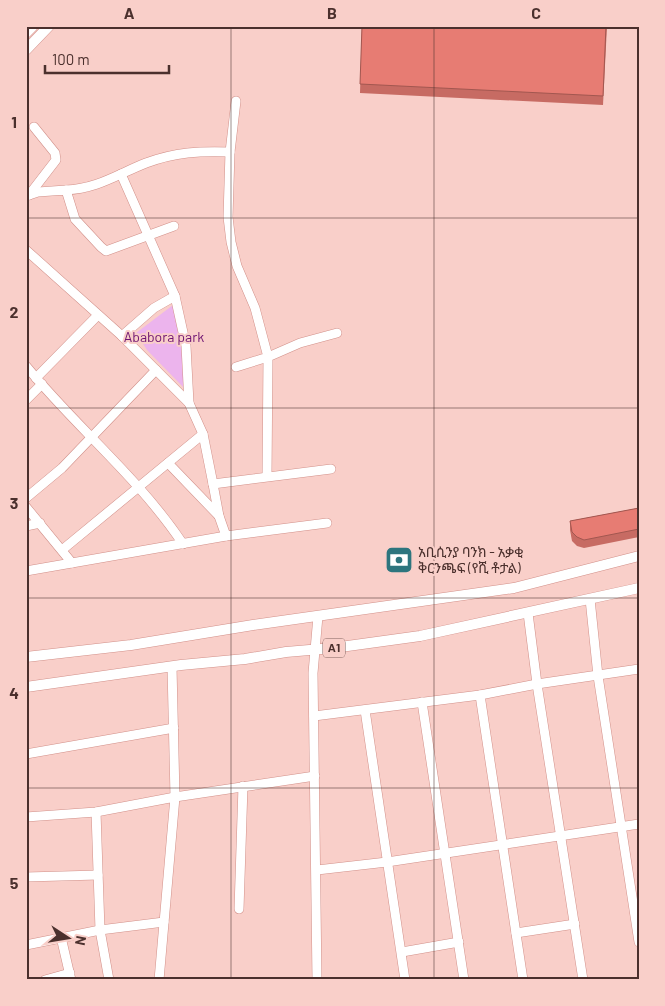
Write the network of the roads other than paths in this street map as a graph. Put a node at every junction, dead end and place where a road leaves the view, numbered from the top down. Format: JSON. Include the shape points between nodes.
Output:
{"nodes":[{"id":1,"x":33,"y":26,"type":"edge"},
{"id":2,"x":49,"y":26,"type":"edge"},
{"id":3,"x":26,"y":33,"type":"edge"},
{"id":4,"x":26,"y":50,"type":"edge"},
{"id":5,"x":236,"y":100,"type":"dead end"},
{"id":6,"x":34,"y":128,"type":"dead end"},
{"id":7,"x":230,"y":152,"type":"junction"},
{"id":8,"x":122,"y":174,"type":"junction"},
{"id":9,"x":66,"y":190,"type":"junction"},
{"id":10,"x":28,"y":196,"type":"edge"},
{"id":11,"x":174,"y":226,"type":"dead end"},
{"id":12,"x":148,"y":237,"type":"junction"},
{"id":13,"x":26,"y":250,"type":"edge"},
{"id":14,"x":175,"y":296,"type":"junction"},
{"id":15,"x":98,"y":314,"type":"junction"},
{"id":16,"x":337,"y":333,"type":"dead end"},
{"id":17,"x":122,"y":336,"type":"junction"},
{"id":18,"x":268,"y":357,"type":"junction"},
{"id":19,"x":26,"y":366,"type":"edge"},
{"id":20,"x":236,"y":367,"type":"dead end"},
{"id":21,"x":156,"y":370,"type":"junction"},
{"id":22,"x":39,"y":381,"type":"junction"},
{"id":23,"x":26,"y":400,"type":"edge"},
{"id":24,"x":189,"y":403,"type":"junction"},
{"id":25,"x":203,"y":434,"type":"junction"},
{"id":26,"x":91,"y":438,"type":"junction"},
{"id":27,"x":168,"y":463,"type":"junction"},
{"id":28,"x":331,"y":469,"type":"dead end"},
{"id":29,"x":267,"y":476,"type":"junction"},
{"id":30,"x":213,"y":484,"type":"junction"},
{"id":31,"x":138,"y":487,"type":"junction"},
{"id":32,"x":26,"y":498,"type":"edge"},
{"id":33,"x":26,"y":507,"type":"edge"},
{"id":34,"x":219,"y":516,"type":"junction"},
{"id":35,"x":40,"y":523,"type":"junction"},
{"id":36,"x":327,"y":523,"type":"dead end"},
{"id":37,"x":26,"y":526,"type":"edge"},
{"id":38,"x":226,"y":536,"type":"junction"},
{"id":39,"x":182,"y":544,"type":"junction"},
{"id":40,"x":62,"y":550,"type":"junction"},
{"id":41,"x":639,"y":556,"type":"edge"},
{"id":42,"x":72,"y":563,"type":"junction"},
{"id":43,"x":26,"y":570,"type":"edge"},
{"id":44,"x":639,"y":588,"type":"edge"},
{"id":45,"x":590,"y":599,"type":"junction"},
{"id":46,"x":528,"y":613,"type":"junction"},
{"id":47,"x":318,"y":616,"type":"junction"},
{"id":48,"x":315,"y":650,"type":"junction"},
{"id":49,"x":26,"y":657,"type":"edge"},
{"id":50,"x":172,"y":667,"type":"junction"},
{"id":51,"x":639,"y":670,"type":"edge"},
{"id":52,"x":598,"y":676,"type":"junction"},
{"id":53,"x":537,"y":684,"type":"junction"},
{"id":54,"x":26,"y":687,"type":"edge"},
{"id":55,"x":480,"y":695,"type":"junction"},
{"id":56,"x":422,"y":702,"type":"junction"},
{"id":57,"x":365,"y":710,"type":"junction"},
{"id":58,"x":314,"y":716,"type":"junction"},
{"id":59,"x":174,"y":728,"type":"junction"},
{"id":60,"x":26,"y":754,"type":"edge"},
{"id":61,"x":316,"y":776,"type":"junction"},
{"id":62,"x":243,"y":786,"type":"junction"},
{"id":63,"x":175,"y":797,"type":"junction"},
{"id":64,"x":96,"y":812,"type":"junction"},
{"id":65,"x":26,"y":817,"type":"edge"},
{"id":66,"x":639,"y":824,"type":"edge"},
{"id":67,"x":621,"y":826,"type":"junction"},
{"id":68,"x":561,"y":836,"type":"junction"},
{"id":69,"x":501,"y":844,"type":"junction"},
{"id":70,"x":446,"y":853,"type":"junction"},
{"id":71,"x":387,"y":862,"type":"junction"},
{"id":72,"x":317,"y":870,"type":"junction"},
{"id":73,"x":98,"y":875,"type":"junction"},
{"id":74,"x":26,"y":877,"type":"edge"},
{"id":75,"x":238,"y":909,"type":"dead end"},
{"id":76,"x":637,"y":914,"type":"edge"},
{"id":77,"x":164,"y":922,"type":"junction"},
{"id":78,"x":575,"y":924,"type":"junction"},
{"id":79,"x":100,"y":930,"type":"junction"},
{"id":80,"x":516,"y":933,"type":"junction"},
{"id":81,"x":61,"y":937,"type":"junction"},
{"id":82,"x":459,"y":942,"type":"junction"},
{"id":83,"x":639,"y":942,"type":"edge"},
{"id":84,"x":26,"y":945,"type":"edge"},
{"id":85,"x":402,"y":952,"type":"junction"},
{"id":86,"x":71,"y":976,"type":"edge"},
{"id":87,"x":45,"y":980,"type":"edge"},
{"id":88,"x":109,"y":980,"type":"edge"},
{"id":89,"x":159,"y":980,"type":"edge"},
{"id":90,"x":318,"y":980,"type":"edge"},
{"id":91,"x":406,"y":980,"type":"edge"},
{"id":92,"x":464,"y":980,"type":"edge"},
{"id":93,"x":523,"y":980,"type":"edge"},
{"id":94,"x":583,"y":980,"type":"edge"}],
"edges":[{"from":1,"to":3,"type":"main road"},
{"from":2,"to":4,"type":"main road"},
{"from":5,"to":7,"type":"street"},
{"from":6,"to":10,"type":"street","via":[[55,153],[56,160]]},
{"from":7,"to":8,"type":"street","via":[[182,152]]},
{"from":7,"to":18,"type":"street","via":[[230,242],[255,308]]},
{"from":8,"to":9,"type":"street","via":[[86,189]]},
{"from":8,"to":12,"type":"street"},
{"from":9,"to":10,"type":"street"},
{"from":9,"to":12,"type":"street","via":[[75,219],[103,250],[110,251]]},
{"from":11,"to":12,"type":"street"},
{"from":12,"to":14,"type":"street"},
{"from":13,"to":15,"type":"street"},
{"from":14,"to":17,"type":"street","via":[[154,308]]},
{"from":14,"to":24,"type":"street","via":[[186,346]]},
{"from":15,"to":17,"type":"street"},
{"from":15,"to":22,"type":"street"},
{"from":16,"to":18,"type":"street","via":[[300,343]]},
{"from":17,"to":21,"type":"street"},
{"from":18,"to":20,"type":"street"},
{"from":18,"to":29,"type":"street"},
{"from":19,"to":22,"type":"street"},
{"from":21,"to":24,"type":"street"},
{"from":21,"to":26,"type":"street"},
{"from":22,"to":23,"type":"street"},
{"from":22,"to":26,"type":"street"},
{"from":24,"to":25,"type":"street"},
{"from":25,"to":27,"type":"street"},
{"from":25,"to":30,"type":"street"},
{"from":26,"to":31,"type":"street"},
{"from":26,"to":32,"type":"street"},
{"from":27,"to":31,"type":"street"},
{"from":27,"to":34,"type":"street"},
{"from":28,"to":29,"type":"street"},
{"from":29,"to":30,"type":"street"},
{"from":30,"to":34,"type":"street"},
{"from":31,"to":39,"type":"street"},
{"from":31,"to":40,"type":"street"},
{"from":33,"to":35,"type":"street"},
{"from":34,"to":38,"type":"street"},
{"from":35,"to":37,"type":"street"},
{"from":35,"to":40,"type":"street"},
{"from":36,"to":38,"type":"street"},
{"from":38,"to":39,"type":"street"},
{"from":39,"to":42,"type":"street"},
{"from":40,"to":42,"type":"street"},
{"from":41,"to":47,"type":"main road","via":[[514,588]]},
{"from":42,"to":43,"type":"street"},
{"from":44,"to":45,"type":"main road","number":"A1"},
{"from":45,"to":46,"type":"main road","number":"A1"},
{"from":45,"to":52,"type":"street"},
{"from":46,"to":48,"type":"main road","number":"A1","via":[[420,636]]},
{"from":46,"to":53,"type":"street"},
{"from":47,"to":48,"type":"street"},
{"from":47,"to":49,"type":"main road","via":[[131,645]]},
{"from":48,"to":50,"type":"main road","number":"A1"},
{"from":48,"to":58,"type":"street"},
{"from":50,"to":54,"type":"main road","number":"A1"},
{"from":50,"to":59,"type":"street"},
{"from":51,"to":52,"type":"street"},
{"from":52,"to":53,"type":"street"},
{"from":52,"to":67,"type":"street"},
{"from":53,"to":55,"type":"street"},
{"from":53,"to":68,"type":"street"},
{"from":55,"to":56,"type":"street"},
{"from":55,"to":69,"type":"street"},
{"from":56,"to":57,"type":"street"},
{"from":56,"to":70,"type":"street"},
{"from":57,"to":58,"type":"street"},
{"from":57,"to":71,"type":"street"},
{"from":58,"to":61,"type":"street"},
{"from":59,"to":60,"type":"street"},
{"from":59,"to":63,"type":"street"},
{"from":61,"to":62,"type":"street"},
{"from":61,"to":72,"type":"street"},
{"from":62,"to":63,"type":"street"},
{"from":62,"to":75,"type":"street"},
{"from":63,"to":64,"type":"street"},
{"from":63,"to":77,"type":"street"},
{"from":64,"to":65,"type":"street"},
{"from":64,"to":73,"type":"street"},
{"from":66,"to":67,"type":"street"},
{"from":67,"to":68,"type":"street"},
{"from":67,"to":76,"type":"street"},
{"from":68,"to":69,"type":"street"},
{"from":68,"to":78,"type":"street"},
{"from":69,"to":70,"type":"street"},
{"from":69,"to":80,"type":"street"},
{"from":70,"to":71,"type":"street"},
{"from":70,"to":82,"type":"street"},
{"from":71,"to":72,"type":"street"},
{"from":71,"to":85,"type":"street"},
{"from":72,"to":90,"type":"street"},
{"from":73,"to":74,"type":"street"},
{"from":73,"to":79,"type":"street"},
{"from":76,"to":83,"type":"street"},
{"from":77,"to":79,"type":"street"},
{"from":77,"to":89,"type":"street"},
{"from":78,"to":80,"type":"street"},
{"from":78,"to":94,"type":"street"},
{"from":79,"to":81,"type":"street"},
{"from":79,"to":88,"type":"street"},
{"from":80,"to":93,"type":"street"},
{"from":81,"to":84,"type":"street"},
{"from":81,"to":86,"type":"street"},
{"from":82,"to":85,"type":"street"},
{"from":82,"to":92,"type":"street"},
{"from":85,"to":91,"type":"street"},
{"from":86,"to":87,"type":"street"}]}
